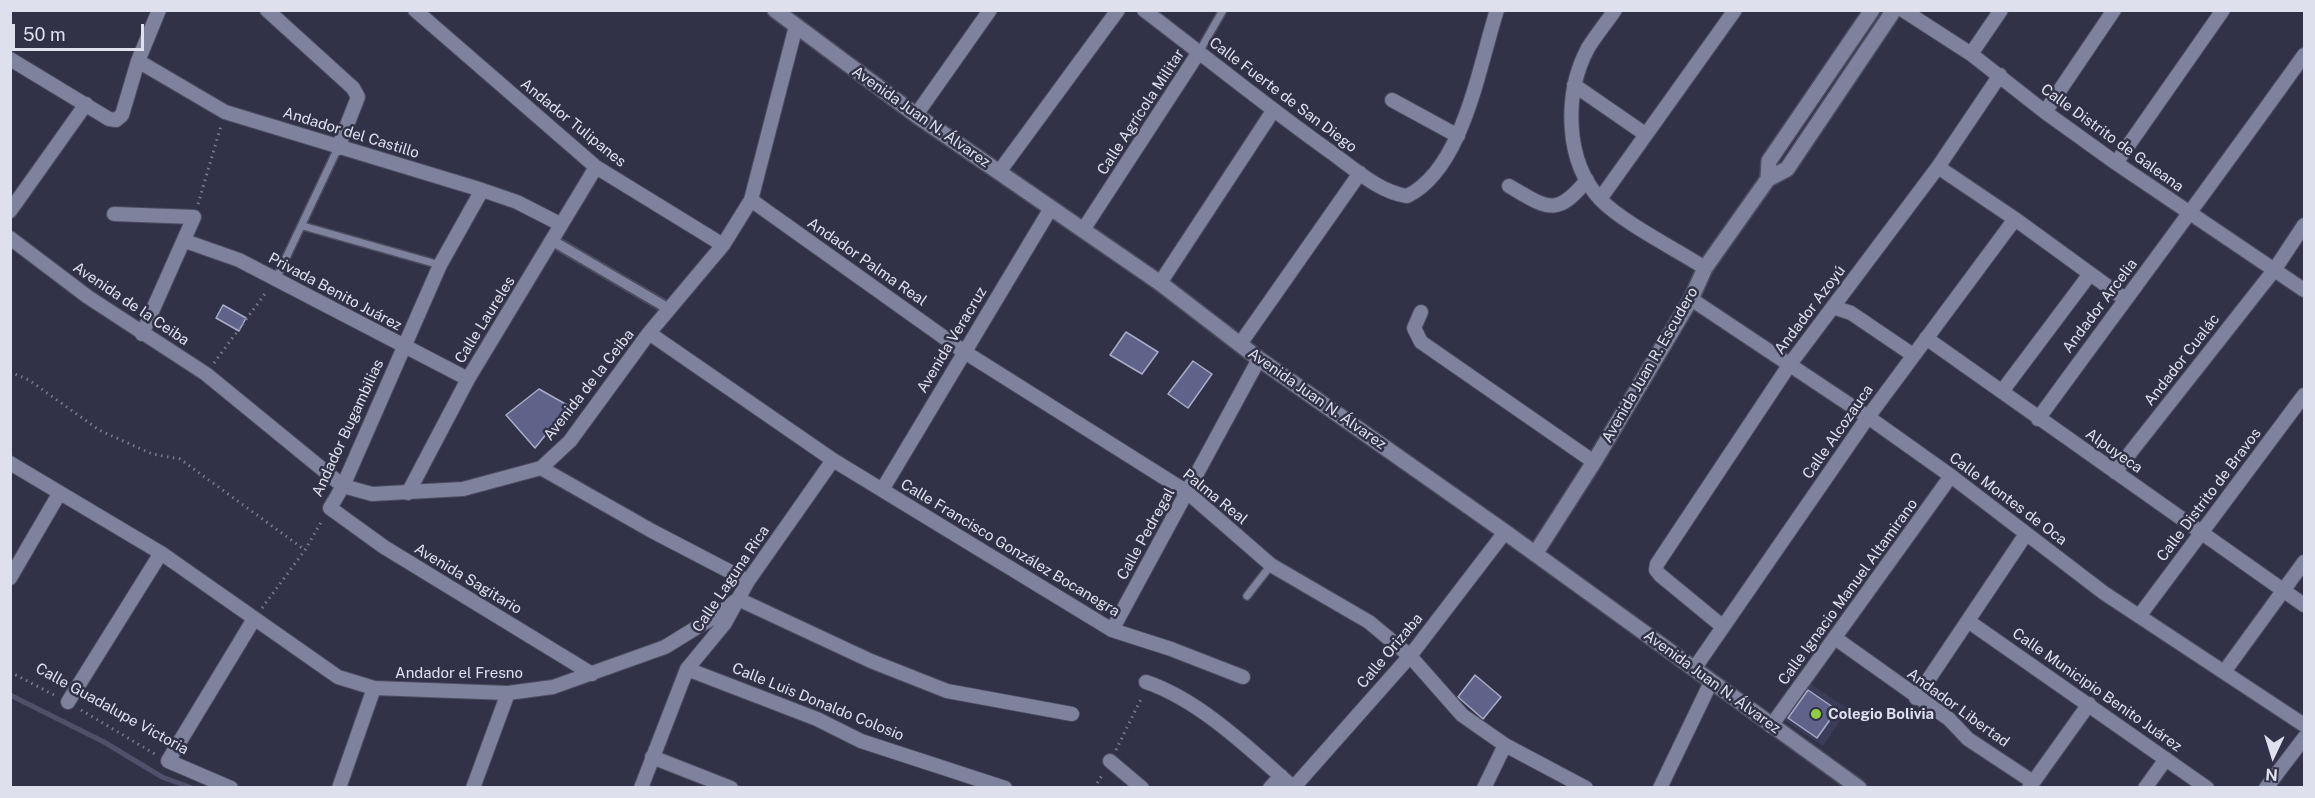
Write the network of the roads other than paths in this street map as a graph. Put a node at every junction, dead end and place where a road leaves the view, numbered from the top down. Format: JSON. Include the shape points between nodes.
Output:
{"nodes":[{"id":1,"x":159,"y":10,"type":"edge"},
{"id":2,"x":267,"y":10,"type":"edge"},
{"id":3,"x":415,"y":10,"type":"edge"},
{"id":4,"x":775,"y":10,"type":"edge"},
{"id":5,"x":1118,"y":10,"type":"edge"},
{"id":6,"x":1144,"y":10,"type":"edge"},
{"id":7,"x":1223,"y":10,"type":"edge"},
{"id":8,"x":1497,"y":10,"type":"edge"},
{"id":9,"x":1615,"y":10,"type":"edge"},
{"id":10,"x":1735,"y":10,"type":"edge"},
{"id":11,"x":1872,"y":10,"type":"edge"},
{"id":12,"x":1894,"y":10,"type":"edge"},
{"id":13,"x":1903,"y":10,"type":"edge"},
{"id":14,"x":2001,"y":10,"type":"edge"},
{"id":15,"x":2114,"y":10,"type":"edge"},
{"id":16,"x":2223,"y":10,"type":"edge"},
{"id":17,"x":985,"y":12,"type":"edge"},
{"id":18,"x":796,"y":26,"type":"junction"},
{"id":19,"x":1199,"y":52,"type":"junction"},
{"id":20,"x":1971,"y":54,"type":"junction"},
{"id":21,"x":2304,"y":54,"type":"edge"},
{"id":22,"x":10,"y":59,"type":"edge"},
{"id":23,"x":138,"y":61,"type":"junction"},
{"id":24,"x":2000,"y":75,"type":"junction"},
{"id":25,"x":1574,"y":85,"type":"junction"},
{"id":26,"x":1392,"y":100,"type":"dead end"},
{"id":27,"x":86,"y":104,"type":"junction"},
{"id":28,"x":1273,"y":111,"type":"junction"},
{"id":29,"x":2045,"y":112,"type":"junction"},
{"id":30,"x":916,"y":115,"type":"junction"},
{"id":31,"x":1645,"y":134,"type":"junction"},
{"id":32,"x":1458,"y":136,"type":"junction"},
{"id":33,"x":338,"y":148,"type":"junction"},
{"id":34,"x":2116,"y":163,"type":"junction"},
{"id":35,"x":596,"y":167,"type":"junction"},
{"id":36,"x":1938,"y":167,"type":"junction"},
{"id":37,"x":999,"y":172,"type":"junction"},
{"id":38,"x":1360,"y":173,"type":"junction"},
{"id":39,"x":1768,"y":178,"type":"junction"},
{"id":40,"x":1587,"y":180,"type":"junction"},
{"id":41,"x":1509,"y":186,"type":"dead end"},
{"id":42,"x":482,"y":190,"type":"junction"},
{"id":43,"x":1600,"y":199,"type":"junction"},
{"id":44,"x":751,"y":200,"type":"junction"},
{"id":45,"x":1051,"y":208,"type":"junction"},
{"id":46,"x":10,"y":211,"type":"edge"},
{"id":47,"x":114,"y":214,"type":"dead end"},
{"id":48,"x":2191,"y":214,"type":"junction"},
{"id":49,"x":2014,"y":219,"type":"junction"},
{"id":50,"x":560,"y":224,"type":"junction"},
{"id":51,"x":303,"y":225,"type":"junction"},
{"id":52,"x":2304,"y":225,"type":"edge"},
{"id":53,"x":1083,"y":230,"type":"junction"},
{"id":54,"x":10,"y":238,"type":"edge"},
{"id":55,"x":184,"y":241,"type":"junction"},
{"id":56,"x":553,"y":241,"type":"junction"},
{"id":57,"x":723,"y":245,"type":"junction"},
{"id":58,"x":440,"y":265,"type":"junction"},
{"id":59,"x":1705,"y":268,"type":"junction"},
{"id":60,"x":2275,"y":269,"type":"junction"},
{"id":61,"x":2090,"y":274,"type":"junction"},
{"id":62,"x":276,"y":279,"type":"junction"},
{"id":63,"x":1160,"y":283,"type":"junction"},
{"id":64,"x":2304,"y":290,"type":"edge"},
{"id":65,"x":1691,"y":299,"type":"junction"},
{"id":66,"x":2125,"y":299,"type":"junction"},
{"id":67,"x":1833,"y":307,"type":"junction"},
{"id":68,"x":669,"y":309,"type":"junction"},
{"id":69,"x":1421,"y":312,"type":"dead end"},
{"id":70,"x":649,"y":333,"type":"junction"},
{"id":71,"x":142,"y":334,"type":"junction"},
{"id":72,"x":1926,"y":338,"type":"junction"},
{"id":73,"x":1240,"y":344,"type":"junction"},
{"id":74,"x":404,"y":346,"type":"junction"},
{"id":75,"x":963,"y":351,"type":"junction"},
{"id":76,"x":1913,"y":355,"type":"junction"},
{"id":77,"x":1259,"y":359,"type":"junction"},
{"id":78,"x":1790,"y":364,"type":"junction"},
{"id":79,"x":468,"y":379,"type":"junction"},
{"id":80,"x":2003,"y":390,"type":"junction"},
{"id":81,"x":2304,"y":395,"type":"edge"},
{"id":82,"x":1868,"y":417,"type":"junction"},
{"id":83,"x":2038,"y":419,"type":"junction"},
{"id":84,"x":833,"y":460,"type":"junction"},
{"id":85,"x":1594,"y":462,"type":"junction"},
{"id":86,"x":10,"y":464,"type":"edge"},
{"id":87,"x":541,"y":468,"type":"junction"},
{"id":88,"x":2115,"y":472,"type":"junction"},
{"id":89,"x":1951,"y":476,"type":"junction"},
{"id":90,"x":343,"y":486,"type":"junction"},
{"id":91,"x":882,"y":490,"type":"junction"},
{"id":92,"x":1187,"y":492,"type":"junction"},
{"id":93,"x":59,"y":494,"type":"junction"},
{"id":94,"x":408,"y":494,"type":"junction"},
{"id":95,"x":330,"y":508,"type":"joint"},
{"id":96,"x":1505,"y":532,"type":"junction"},
{"id":97,"x":2026,"y":534,"type":"junction"},
{"id":98,"x":2201,"y":534,"type":"junction"},
{"id":99,"x":161,"y":553,"type":"junction"},
{"id":100,"x":1535,"y":554,"type":"junction"},
{"id":101,"x":2304,"y":562,"type":"edge"},
{"id":102,"x":1271,"y":565,"type":"junction"},
{"id":103,"x":10,"y":578,"type":"edge"},
{"id":104,"x":748,"y":581,"type":"junction"},
{"id":105,"x":2284,"y":590,"type":"junction"},
{"id":106,"x":1247,"y":596,"type":"dead end"},
{"id":107,"x":738,"y":598,"type":"junction"},
{"id":108,"x":2304,"y":605,"type":"edge"},
{"id":109,"x":2140,"y":615,"type":"junction"},
{"id":110,"x":254,"y":619,"type":"junction"},
{"id":111,"x":1968,"y":621,"type":"junction"},
{"id":112,"x":1722,"y":626,"type":"junction"},
{"id":113,"x":1112,"y":630,"type":"junction"},
{"id":114,"x":1835,"y":639,"type":"junction"},
{"id":115,"x":1410,"y":656,"type":"junction"},
{"id":116,"x":687,"y":669,"type":"junction"},
{"id":117,"x":1694,"y":669,"type":"junction"},
{"id":118,"x":2224,"y":672,"type":"junction"},
{"id":119,"x":592,"y":674,"type":"junction"},
{"id":120,"x":1243,"y":677,"type":"dead end"},
{"id":121,"x":1146,"y":682,"type":"road end"},
{"id":122,"x":1711,"y":682,"type":"junction"},
{"id":123,"x":374,"y":688,"type":"junction"},
{"id":124,"x":508,"y":693,"type":"junction"},
{"id":125,"x":1916,"y":698,"type":"junction"},
{"id":126,"x":68,"y":702,"type":"road end"},
{"id":127,"x":2089,"y":704,"type":"junction"},
{"id":128,"x":1072,"y":714,"type":"dead end"},
{"id":129,"x":2304,"y":725,"type":"edge"},
{"id":130,"x":1771,"y":726,"type":"junction"},
{"id":131,"x":2304,"y":738,"type":"edge"},
{"id":132,"x":1505,"y":745,"type":"junction"},
{"id":133,"x":652,"y":757,"type":"junction"},
{"id":134,"x":2166,"y":759,"type":"junction"},
{"id":135,"x":1110,"y":761,"type":"dead end"},
{"id":136,"x":1281,"y":776,"type":"junction"},
{"id":137,"x":2031,"y":785,"type":"edge"},
{"id":138,"x":1294,"y":787,"type":"edge"},
{"id":139,"x":231,"y":788,"type":"edge"},
{"id":140,"x":339,"y":788,"type":"edge"},
{"id":141,"x":473,"y":788,"type":"edge"},
{"id":142,"x":641,"y":788,"type":"edge"},
{"id":143,"x":731,"y":788,"type":"edge"},
{"id":144,"x":1005,"y":788,"type":"edge"},
{"id":145,"x":1142,"y":788,"type":"edge"},
{"id":146,"x":1270,"y":788,"type":"edge"},
{"id":147,"x":1484,"y":788,"type":"edge"},
{"id":148,"x":1586,"y":788,"type":"edge"},
{"id":149,"x":1660,"y":788,"type":"edge"},
{"id":150,"x":1859,"y":788,"type":"edge"},
{"id":151,"x":2145,"y":788,"type":"edge"},
{"id":152,"x":2207,"y":788,"type":"edge"},
{"id":153,"x":2266,"y":788,"type":"edge"}],
"edges":[{"from":1,"to":23,"type":"street"},
{"from":2,"to":33,"type":"street","via":[[352,88],[358,98]]},
{"from":3,"to":35,"type":"street","name":"Andador Tulipanes"},
{"from":4,"to":18,"type":"main road","name":"Avenida Juan N. Álvarez"},
{"from":5,"to":37,"type":"street"},
{"from":6,"to":19,"type":"street","name":"Calle Fuerte de San Diego"},
{"from":7,"to":19,"type":"lane","name":"Calle Agrícola Militar"},
{"from":8,"to":32,"type":"street"},
{"from":9,"to":25,"type":"street","via":[[1588,49]]},
{"from":10,"to":31,"type":"street"},
{"from":11,"to":39,"type":"main road","name":"Avenida Juan R. Escudero","via":[[1769,161]]},
{"from":12,"to":39,"type":"main road","name":"Avenida Juan R. Escudero","via":[[1787,169]]},
{"from":13,"to":20,"type":"street","name":"Calle Distrito de Galeana"},
{"from":14,"to":20,"type":"street"},
{"from":15,"to":29,"type":"street"},
{"from":16,"to":34,"type":"street"},
{"from":17,"to":30,"type":"street"},
{"from":18,"to":30,"type":"main road","name":"Avenida Juan N. Álvarez"},
{"from":18,"to":44,"type":"street","name":"Avenida de la Ceiba"},
{"from":19,"to":28,"type":"street","name":"Calle Fuerte de San Diego"},
{"from":19,"to":53,"type":"street","name":"Calle Agrícola Militar"},
{"from":20,"to":24,"type":"street","name":"Calle Distrito de Galeana"},
{"from":21,"to":48,"type":"street","name":"Andador Arcelia"},
{"from":22,"to":27,"type":"street"},
{"from":23,"to":27,"type":"street","via":[[122,114],[116,120]]},
{"from":23,"to":33,"type":"street","name":"Andador del Castillo","via":[[225,112]]},
{"from":24,"to":29,"type":"street","name":"Calle Distrito de Galeana"},
{"from":24,"to":36,"type":"street","name":"Andador Azoyú"},
{"from":25,"to":31,"type":"street"},
{"from":25,"to":40,"type":"street","via":[[1571,112],[1576,157]]},
{"from":26,"to":32,"type":"street"},
{"from":27,"to":46,"type":"street"},
{"from":28,"to":38,"type":"street","name":"Calle Fuerte de San Diego"},
{"from":28,"to":63,"type":"street"},
{"from":29,"to":34,"type":"street","name":"Calle Distrito de Galeana"},
{"from":30,"to":37,"type":"main road","name":"Avenida Juan N. Álvarez"},
{"from":31,"to":43,"type":"street"},
{"from":32,"to":38,"type":"street","name":"Calle Fuerte de San Diego","via":[[1446,160],[1428,182],[1407,196],[1395,194]]},
{"from":33,"to":42,"type":"street","name":"Andador del Castillo"},
{"from":33,"to":51,"type":"lane"},
{"from":34,"to":48,"type":"street","name":"Calle Distrito de Galeana"},
{"from":35,"to":50,"type":"street","name":"Calle Laureles"},
{"from":35,"to":57,"type":"street","name":"Andador Tulipanes"},
{"from":36,"to":49,"type":"street"},
{"from":36,"to":67,"type":"street","name":"Andador Azoyú"},
{"from":37,"to":45,"type":"main road","name":"Avenida Juan N. Álvarez"},
{"from":38,"to":73,"type":"street"},
{"from":39,"to":59,"type":"main road","name":"Avenida Juan R. Escudero"},
{"from":40,"to":41,"type":"street","via":[[1570,201],[1557,206],[1540,204]]},
{"from":40,"to":43,"type":"street"},
{"from":42,"to":50,"type":"street","name":"Andador del Castillo"},
{"from":42,"to":58,"type":"street","name":"Andador Bugambilias"},
{"from":43,"to":59,"type":"street"},
{"from":44,"to":57,"type":"street","name":"Avenida de la Ceiba"},
{"from":44,"to":75,"type":"street","name":"Andador Palma Real"},
{"from":45,"to":53,"type":"main road","name":"Avenida Juan N. Álvarez"},
{"from":45,"to":75,"type":"street","name":"Avenida Veracruz"},
{"from":47,"to":55,"type":"street","via":[[194,217]]},
{"from":48,"to":60,"type":"street","name":"Calle Distrito de Galeana"},
{"from":48,"to":66,"type":"street","name":"Andador Arcelia"},
{"from":49,"to":61,"type":"street"},
{"from":49,"to":72,"type":"street","name":"Calle Alcozauca"},
{"from":50,"to":56,"type":"street","name":"Calle Laureles"},
{"from":51,"to":58,"type":"lane"},
{"from":51,"to":62,"type":"lane"},
{"from":52,"to":60,"type":"street","name":"Andador Cualác"},
{"from":53,"to":63,"type":"main road","name":"Avenida Juan N. Álvarez"},
{"from":54,"to":71,"type":"street","name":"Avenida de la Ceiba"},
{"from":55,"to":62,"type":"street","name":"Privada Benito Juárez","via":[[239,260]]},
{"from":55,"to":71,"type":"street"},
{"from":56,"to":68,"type":"street"},
{"from":56,"to":79,"type":"street","name":"Calle Laureles"},
{"from":57,"to":68,"type":"street","name":"Avenida de la Ceiba"},
{"from":58,"to":74,"type":"street","name":"Andador Bugambilias"},
{"from":59,"to":65,"type":"main road","name":"Avenida Juan R. Escudero"},
{"from":60,"to":64,"type":"street","name":"Calle Distrito de Galeana"},
{"from":60,"to":88,"type":"street","name":"Andador Cualác"},
{"from":61,"to":66,"type":"street"},
{"from":61,"to":80,"type":"street"},
{"from":62,"to":74,"type":"street","name":"Privada Benito Juárez"},
{"from":63,"to":73,"type":"main road","name":"Avenida Juan N. Álvarez"},
{"from":65,"to":78,"type":"street","name":"Calle Montes de Oca"},
{"from":65,"to":85,"type":"main road","name":"Avenida Juan R. Escudero"},
{"from":66,"to":83,"type":"street","name":"Andador Arcelia"},
{"from":67,"to":76,"type":"street","via":[[1851,313]]},
{"from":67,"to":78,"type":"street","name":"Andador Azoyú"},
{"from":68,"to":70,"type":"street","name":"Avenida de la Ceiba"},
{"from":69,"to":85,"type":"street","via":[[1414,328],[1421,342]]},
{"from":70,"to":84,"type":"street","name":"Calle Francisco González Bocanegra"},
{"from":70,"to":87,"type":"street","name":"Avenida de la Ceiba","via":[[570,441]]},
{"from":71,"to":90,"type":"street","name":"Avenida de la Ceiba","via":[[206,374]]},
{"from":72,"to":76,"type":"street","name":"Calle Alcozauca"},
{"from":72,"to":80,"type":"street","name":"Alpuyeca"},
{"from":73,"to":77,"type":"main road","name":"Avenida Juan N. Álvarez"},
{"from":74,"to":79,"type":"street","name":"Privada Benito Juárez"},
{"from":74,"to":90,"type":"street","name":"Andador Bugambilias"},
{"from":75,"to":91,"type":"street","name":"Avenida Veracruz"},
{"from":75,"to":92,"type":"street","name":"Palma Real"},
{"from":76,"to":82,"type":"street","name":"Calle Alcozauca"},
{"from":77,"to":92,"type":"street","name":"Calle Pedregal"},
{"from":77,"to":96,"type":"main road","name":"Avenida Juan N. Álvarez"},
{"from":78,"to":82,"type":"street","name":"Calle Montes de Oca"},
{"from":78,"to":112,"type":"street","name":"Andador Azoyú","via":[[1657,564],[1656,570]]},
{"from":79,"to":94,"type":"street","name":"Calle Laureles"},
{"from":80,"to":83,"type":"street","name":"Alpuyeca"},
{"from":81,"to":98,"type":"street","name":"Calle Distrito de Bravos"},
{"from":82,"to":89,"type":"street","name":"Calle Montes de Oca"},
{"from":82,"to":112,"type":"street","name":"Calle Alcozauca"},
{"from":83,"to":88,"type":"street","name":"Alpuyeca"},
{"from":84,"to":91,"type":"street","name":"Calle Francisco González Bocanegra"},
{"from":84,"to":104,"type":"street","name":"Calle Laguna Rica"},
{"from":85,"to":100,"type":"main road","name":"Avenida Juan R. Escudero"},
{"from":86,"to":93,"type":"street","name":"Andador el Fresno"},
{"from":87,"to":94,"type":"street","name":"Avenida de la Ceiba","via":[[463,489]]},
{"from":87,"to":104,"type":"street"},
{"from":88,"to":98,"type":"street","name":"Alpuyeca"},
{"from":89,"to":97,"type":"street","name":"Calle Montes de Oca"},
{"from":89,"to":114,"type":"street","name":"Calle Ignacio Manuel Altamirano"},
{"from":90,"to":94,"type":"street","name":"Avenida de la Ceiba","via":[[372,494]]},
{"from":90,"to":95,"type":"street","name":"Andador Bugambilias"},
{"from":91,"to":113,"type":"street","name":"Calle Francisco González Bocanegra"},
{"from":92,"to":102,"type":"street","name":"Palma Real"},
{"from":92,"to":113,"type":"street","name":"Calle Pedregal"},
{"from":93,"to":99,"type":"street","name":"Andador el Fresno"},
{"from":93,"to":103,"type":"street"},
{"from":95,"to":119,"type":"street","name":"Avenida Sagitario","via":[[384,547]]},
{"from":96,"to":100,"type":"main road","name":"Avenida Juan N. Álvarez"},
{"from":96,"to":115,"type":"street","name":"Calle Orizaba"},
{"from":97,"to":109,"type":"street","name":"Calle Montes de Oca"},
{"from":97,"to":111,"type":"street"},
{"from":98,"to":105,"type":"street","name":"Alpuyeca"},
{"from":98,"to":109,"type":"street","name":"Calle Distrito de Bravos"},
{"from":99,"to":110,"type":"street","name":"Andador el Fresno"},
{"from":99,"to":126,"type":"street"},
{"from":100,"to":117,"type":"main road","name":"Avenida Juan N. Álvarez"},
{"from":101,"to":105,"type":"street"},
{"from":102,"to":106,"type":"lane"},
{"from":102,"to":115,"type":"street","name":"Palma Real","via":[[1370,622]]},
{"from":104,"to":107,"type":"street","name":"Calle Laguna Rica"},
{"from":105,"to":108,"type":"street","name":"Alpuyeca"},
{"from":105,"to":118,"type":"street"},
{"from":107,"to":116,"type":"street","name":"Calle Laguna Rica","via":[[725,623]]},
{"from":107,"to":119,"type":"street","name":"Andador el Fresno","via":[[664,647]]},
{"from":107,"to":128,"type":"street","via":[[872,661],[947,691]]},
{"from":109,"to":118,"type":"street","name":"Calle Montes de Oca"},
{"from":110,"to":123,"type":"street","name":"Andador el Fresno","via":[[338,677]]},
{"from":110,"to":139,"type":"street","name":"Calle Guadalupe Victoria","via":[[168,761]]},
{"from":111,"to":125,"type":"street"},
{"from":111,"to":127,"type":"street","name":"Calle Municipio Benito Juárez"},
{"from":112,"to":117,"type":"street","name":"Calle Alcozauca"},
{"from":113,"to":120,"type":"street","name":"Calle Francisco González Bocanegra"},
{"from":114,"to":125,"type":"street","name":"Andador Libertad"},
{"from":114,"to":130,"type":"street","name":"Calle Ignacio Manuel Altamirano"},
{"from":115,"to":132,"type":"street","name":"Palma Real","via":[[1462,715]]},
{"from":115,"to":138,"type":"street","name":"Calle Orizaba"},
{"from":116,"to":133,"type":"street","name":"Calle Laguna Rica"},
{"from":116,"to":144,"type":"street","name":"Calle Luis Donaldo Colosio","via":[[817,719],[861,741]]},
{"from":117,"to":122,"type":"main road","name":"Avenida Juan N. Álvarez"},
{"from":118,"to":129,"type":"street","name":"Calle Montes de Oca"},
{"from":119,"to":124,"type":"street","name":"Andador el Fresno","via":[[553,687]]},
{"from":121,"to":136,"type":"street","via":[[1164,688],[1228,731]]},
{"from":122,"to":130,"type":"main road","name":"Avenida Juan N. Álvarez"},
{"from":122,"to":149,"type":"street"},
{"from":123,"to":124,"type":"street","name":"Andador el Fresno"},
{"from":123,"to":140,"type":"street"},
{"from":124,"to":141,"type":"street"},
{"from":125,"to":137,"type":"street","name":"Andador Libertad","via":[[1949,719],[1968,739]]},
{"from":127,"to":134,"type":"street","name":"Calle Municipio Benito Juárez"},
{"from":127,"to":137,"type":"street"},
{"from":130,"to":150,"type":"main road","name":"Avenida Juan N. Álvarez"},
{"from":131,"to":153,"type":"street"},
{"from":132,"to":147,"type":"street"},
{"from":132,"to":148,"type":"street","name":"Palma Real"},
{"from":133,"to":142,"type":"street","name":"Calle Laguna Rica"},
{"from":133,"to":143,"type":"street"},
{"from":134,"to":151,"type":"street"},
{"from":134,"to":152,"type":"street","name":"Calle Municipio Benito Juárez"},
{"from":135,"to":145,"type":"street"},
{"from":136,"to":138,"type":"street"},
{"from":136,"to":146,"type":"street"}]}
